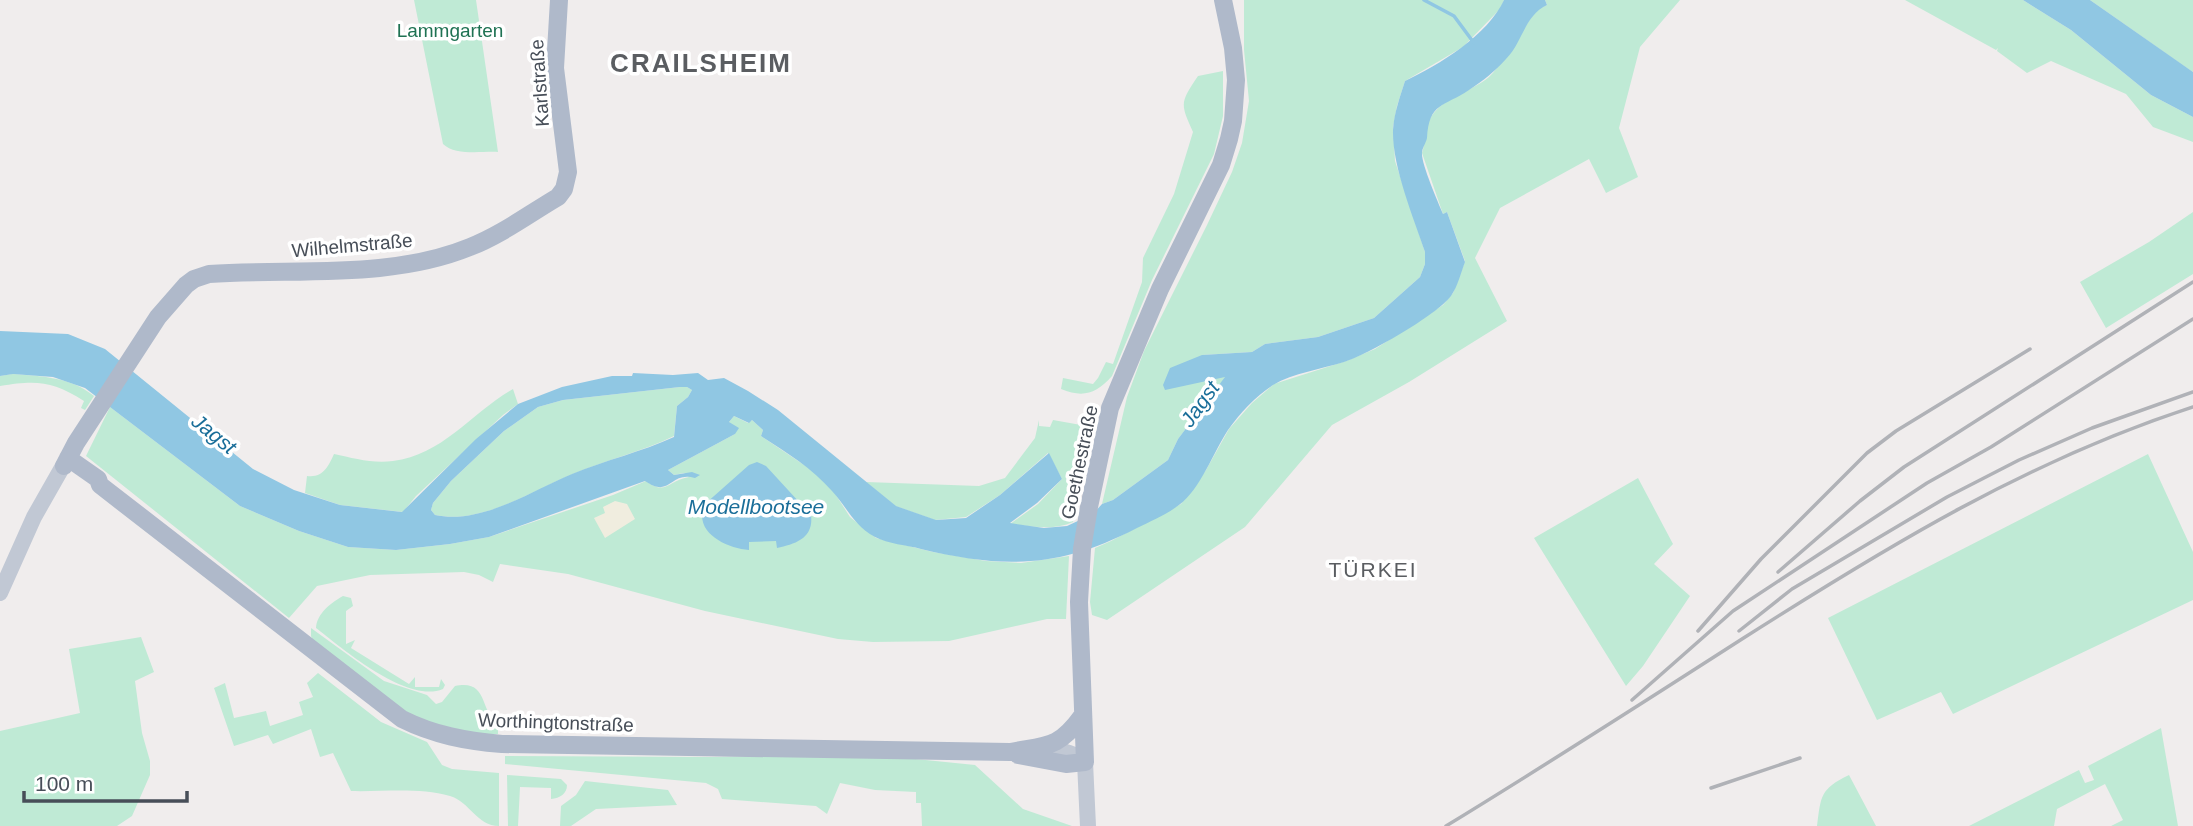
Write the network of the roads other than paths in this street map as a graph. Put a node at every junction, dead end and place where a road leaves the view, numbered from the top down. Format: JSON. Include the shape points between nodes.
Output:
{"nodes":[{"id":1,"x":559,"y":0,"type":"edge"},
{"id":2,"x":1211,"y":0,"type":"edge"},
{"id":3,"x":1223,"y":0,"type":"edge"},
{"id":4,"x":1236,"y":0,"type":"edge"},
{"id":5,"x":1233,"y":48,"type":"junction"},
{"id":6,"x":568,"y":164,"type":"joint"},
{"id":7,"x":65,"y":462,"type":"junction"},
{"id":8,"x":0,"y":593,"type":"edge"},
{"id":9,"x":1082,"y":716,"type":"junction"},
{"id":10,"x":1040,"y":748,"type":"junction"},
{"id":11,"x":1010,"y":752,"type":"junction"},
{"id":12,"x":1085,"y":762,"type":"junction"},
{"id":13,"x":1088,"y":826,"type":"edge"}],
"edges":[{"from":1,"to":6,"type":"main road","name":"Karlstraße","via":[[555,68]]},
{"from":2,"to":5,"type":"main road","name":"Goethestraße"},
{"from":3,"to":5,"type":"main road","name":"Goethestraße"},
{"from":4,"to":5,"type":"main road"},
{"from":5,"to":9,"type":"main road","name":"Goethestraße","via":[[1235,101],[1221,165],[1110,408],[1082,549]]},
{"from":6,"to":7,"type":"main road","name":"Wilhelmstraße","via":[[568,178],[558,197],[467,248],[386,266],[209,274],[194,279],[158,317]]},
{"from":7,"to":8,"type":"main road"},
{"from":7,"to":11,"type":"main road","name":"Worthingtonstraße","via":[[98,479],[370,696],[402,719],[440,734],[502,744]]},
{"from":9,"to":10,"type":"main road","name":"Worthingtonstraße","via":[[1069,733]]},
{"from":9,"to":12,"type":"main road","name":"Goethestraße"},
{"from":10,"to":11,"type":"main road","name":"Worthingtonstraße"},
{"from":10,"to":12,"type":"main road","name":"Worthingtonstraße","via":[[1077,754]]},
{"from":11,"to":12,"type":"main road","name":"Worthingtonstraße","via":[[1057,763]]},
{"from":12,"to":13,"type":"main road","name":"Goethestraße"}]}
